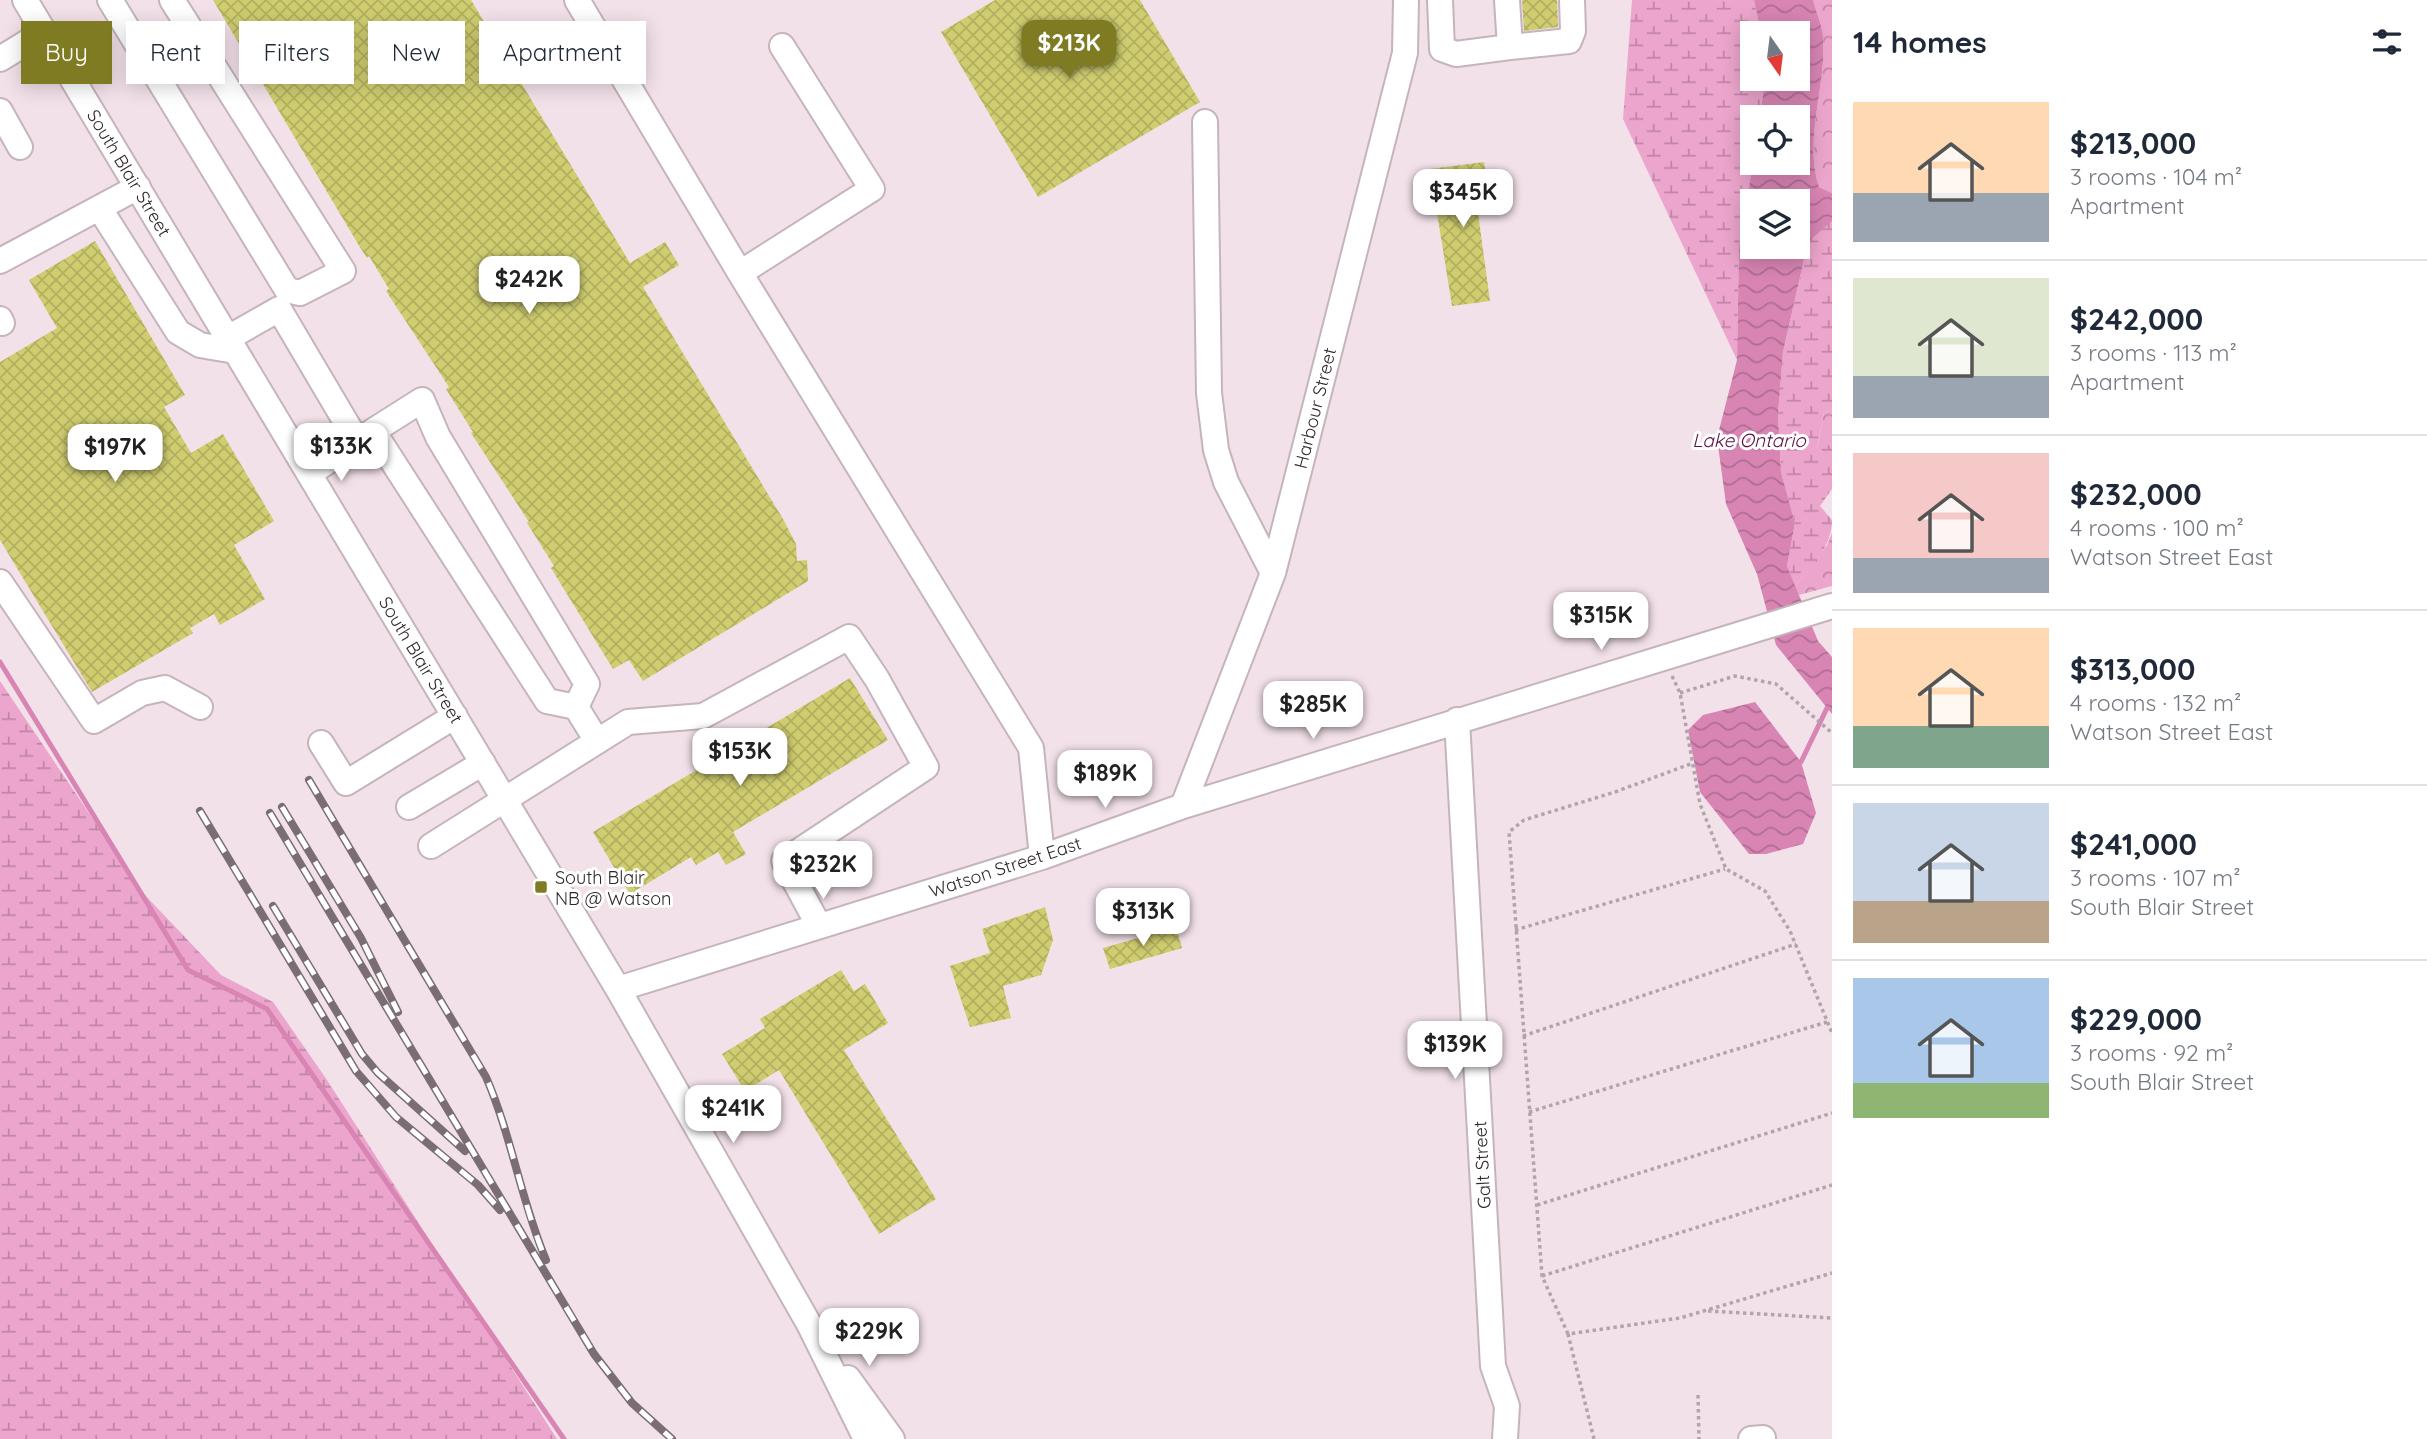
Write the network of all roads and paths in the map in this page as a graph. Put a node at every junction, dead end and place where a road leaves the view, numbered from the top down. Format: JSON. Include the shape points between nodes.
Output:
{"nodes":[{"id":1,"x":25,"y":0,"type":"edge"},
{"id":2,"x":110,"y":0,"type":"edge"},
{"id":3,"x":172,"y":0,"type":"edge"},
{"id":4,"x":577,"y":0,"type":"edge"},
{"id":5,"x":1406,"y":0,"type":"edge"},
{"id":6,"x":1440,"y":0,"type":"edge"},
{"id":7,"x":1507,"y":0,"type":"edge"},
{"id":8,"x":1572,"y":0,"type":"edge"},
{"id":9,"x":37,"y":21,"type":"edge"},
{"id":10,"x":21,"y":46,"type":"edge"},
{"id":11,"x":782,"y":46,"type":"dead end"},
{"id":12,"x":1510,"y":47,"type":"junction"},
{"id":13,"x":0,"y":59,"type":"edge"},
{"id":14,"x":76,"y":84,"type":"edge"},
{"id":15,"x":0,"y":111,"type":"edge"},
{"id":16,"x":1205,"y":121,"type":"dead end"},
{"id":17,"x":20,"y":148,"type":"dead end"},
{"id":18,"x":138,"y":187,"type":"junction"},
{"id":19,"x":100,"y":209,"type":"junction"},
{"id":20,"x":0,"y":261,"type":"edge"},
{"id":21,"x":740,"y":273,"type":"junction"},
{"id":22,"x":283,"y":299,"type":"junction"},
{"id":23,"x":232,"y":344,"type":"junction"},
{"id":24,"x":365,"y":436,"type":"junction"},
{"id":25,"x":309,"y":474,"type":"junction"},
{"id":26,"x":1273,"y":573,"type":"junction"},
{"id":27,"x":0,"y":582,"type":"edge"},
{"id":28,"x":1824,"y":608,"type":"edge"},
{"id":29,"x":1664,"y":656,"type":"junction"},
{"id":30,"x":1680,"y":693,"type":"junction"},
{"id":31,"x":200,"y":707,"type":"dead end"},
{"id":32,"x":576,"y":707,"type":"junction"},
{"id":33,"x":455,"y":716,"type":"junction"},
{"id":34,"x":1457,"y":720,"type":"junction"},
{"id":35,"x":1832,"y":733,"type":"edge"},
{"id":36,"x":597,"y":741,"type":"junction"},
{"id":37,"x":321,"y":743,"type":"dead end"},
{"id":38,"x":483,"y":763,"type":"junction"},
{"id":39,"x":1693,"y":763,"type":"junction"},
{"id":40,"x":505,"y":801,"type":"junction"},
{"id":41,"x":1183,"y":806,"type":"junction"},
{"id":42,"x":409,"y":807,"type":"dead end"},
{"id":43,"x":431,"y":846,"type":"dead end"},
{"id":44,"x":1042,"y":856,"type":"junction"},
{"id":45,"x":1726,"y":869,"type":"junction"},
{"id":46,"x":819,"y":926,"type":"junction"},
{"id":47,"x":1516,"y":930,"type":"junction"},
{"id":48,"x":1796,"y":944,"type":"junction"},
{"id":49,"x":618,"y":989,"type":"junction"},
{"id":50,"x":1827,"y":1022,"type":"junction"},
{"id":51,"x":1832,"y":1033,"type":"edge"},
{"id":52,"x":1523,"y":1036,"type":"junction"},
{"id":53,"x":1530,"y":1112,"type":"junction"},
{"id":54,"x":1832,"y":1113,"type":"edge"},
{"id":55,"x":1832,"y":1185,"type":"edge"},
{"id":56,"x":1536,"y":1205,"type":"junction"},
{"id":57,"x":1832,"y":1273,"type":"edge"},
{"id":58,"x":1542,"y":1276,"type":"junction"},
{"id":59,"x":1705,"y":1311,"type":"junction"},
{"id":60,"x":1832,"y":1318,"type":"edge"},
{"id":61,"x":808,"y":1324,"type":"junction"},
{"id":62,"x":1568,"y":1334,"type":"junction"},
{"id":63,"x":1698,"y":1395,"type":"dead end"},
{"id":64,"x":866,"y":1439,"type":"edge"},
{"id":65,"x":892,"y":1439,"type":"edge"},
{"id":66,"x":1505,"y":1439,"type":"edge"},
{"id":67,"x":1594,"y":1439,"type":"edge"},
{"id":68,"x":1699,"y":1439,"type":"edge"}],
"edges":[{"from":1,"to":9,"type":"street","name":"South Blair Street"},
{"from":2,"to":22,"type":"street"},
{"from":3,"to":22,"type":"street","via":[[343,271]]},
{"from":4,"to":21,"type":"street"},
{"from":5,"to":26,"type":"street","name":"Harbour Street","via":[[1405,52]]},
{"from":6,"to":12,"type":"street","via":[[1442,49],[1456,54]]},
{"from":7,"to":12,"type":"street"},
{"from":8,"to":12,"type":"street","via":[[1569,41]]},
{"from":10,"to":13,"type":"street"},
{"from":11,"to":21,"type":"street","via":[[872,189]]},
{"from":14,"to":18,"type":"street","name":"South Blair Street"},
{"from":15,"to":17,"type":"street"},
{"from":16,"to":26,"type":"street","via":[[1209,393],[1216,450],[1226,482]]},
{"from":18,"to":19,"type":"street"},
{"from":18,"to":23,"type":"street","name":"South Blair Street"},
{"from":19,"to":20,"type":"street"},
{"from":19,"to":23,"type":"street","via":[[178,332],[200,345]]},
{"from":21,"to":44,"type":"street","via":[[1031,748]]},
{"from":22,"to":23,"type":"street"},
{"from":22,"to":24,"type":"street"},
{"from":23,"to":25,"type":"street","name":"South Blair Street"},
{"from":24,"to":25,"type":"street"},
{"from":24,"to":32,"type":"street","via":[[547,701]]},
{"from":24,"to":32,"type":"street","via":[[422,400],[438,437],[587,684]]},
{"from":25,"to":33,"type":"street","name":"South Blair Street"},
{"from":26,"to":41,"type":"street","name":"Harbour Street"},
{"from":27,"to":31,"type":"street","via":[[94,721],[142,693],[165,688]]},
{"from":28,"to":29,"type":"street","name":"Watson Street East"},
{"from":29,"to":30,"type":"path"},
{"from":29,"to":34,"type":"street","name":"Watson Street East"},
{"from":30,"to":35,"type":"path","via":[[1735,676],[1776,684]]},
{"from":30,"to":39,"type":"path"},
{"from":32,"to":36,"type":"street"},
{"from":33,"to":37,"type":"street","via":[[346,783]]},
{"from":33,"to":38,"type":"street","name":"South Blair Street"},
{"from":34,"to":41,"type":"street","name":"Watson Street East"},
{"from":34,"to":66,"type":"street","name":"Galt Street","via":[[1493,1366],[1507,1406]]},
{"from":36,"to":40,"type":"street"},
{"from":36,"to":46,"type":"street","via":[[628,722],[703,716],[849,637],[926,767],[784,861]]},
{"from":38,"to":40,"type":"street","name":"South Blair Street"},
{"from":38,"to":42,"type":"street"},
{"from":39,"to":45,"type":"path","via":[[1700,804]]},
{"from":39,"to":47,"type":"path","via":[[1524,820],[1509,832]]},
{"from":40,"to":43,"type":"street"},
{"from":40,"to":49,"type":"street","name":"South Blair Street"},
{"from":41,"to":44,"type":"street","name":"Watson Street East"},
{"from":44,"to":46,"type":"street","name":"Watson Street East"},
{"from":45,"to":47,"type":"path"},
{"from":45,"to":48,"type":"path","via":[[1765,891]]},
{"from":46,"to":49,"type":"street","name":"Watson Street East"},
{"from":47,"to":52,"type":"path"},
{"from":48,"to":50,"type":"path"},
{"from":48,"to":52,"type":"path"},
{"from":49,"to":61,"type":"street","name":"South Blair Street"},
{"from":50,"to":51,"type":"path"},
{"from":50,"to":53,"type":"path"},
{"from":52,"to":53,"type":"path"},
{"from":53,"to":56,"type":"path"},
{"from":54,"to":56,"type":"path"},
{"from":55,"to":58,"type":"path"},
{"from":56,"to":58,"type":"path"},
{"from":57,"to":59,"type":"path"},
{"from":58,"to":62,"type":"path"},
{"from":59,"to":60,"type":"path"},
{"from":59,"to":62,"type":"path"},
{"from":61,"to":64,"type":"street","name":"South Blair Street"},
{"from":61,"to":65,"type":"street","name":"South Blair Street"},
{"from":62,"to":67,"type":"path"},
{"from":63,"to":68,"type":"path"}]}
